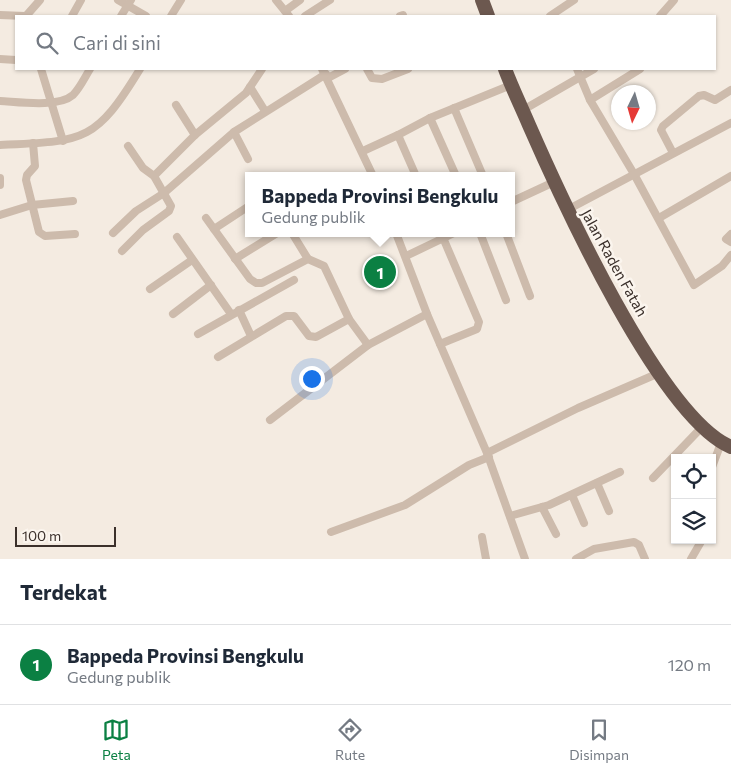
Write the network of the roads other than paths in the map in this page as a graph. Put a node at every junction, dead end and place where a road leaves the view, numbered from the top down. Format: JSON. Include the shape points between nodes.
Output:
{"nodes":[{"id":1,"x":40,"y":0,"type":"edge"},
{"id":2,"x":81,"y":0,"type":"edge"},
{"id":3,"x":118,"y":0,"type":"edge"},
{"id":4,"x":181,"y":0,"type":"edge"},
{"id":5,"x":276,"y":0,"type":"edge"},
{"id":6,"x":300,"y":0,"type":"edge"},
{"id":7,"x":330,"y":0,"type":"edge"},
{"id":8,"x":482,"y":0,"type":"edge"},
{"id":9,"x":574,"y":0,"type":"edge"},
{"id":10,"x":674,"y":0,"type":"edge"},
{"id":11,"x":130,"y":3,"type":"edge"},
{"id":12,"x":286,"y":14,"type":"edge"},
{"id":13,"x":0,"y":15,"type":"edge"},
{"id":14,"x":27,"y":15,"type":"edge"},
{"id":15,"x":73,"y":15,"type":"edge"},
{"id":16,"x":122,"y":15,"type":"edge"},
{"id":17,"x":145,"y":15,"type":"edge"},
{"id":18,"x":172,"y":15,"type":"edge"},
{"id":19,"x":307,"y":15,"type":"edge"},
{"id":20,"x":488,"y":15,"type":"edge"},
{"id":21,"x":552,"y":15,"type":"edge"},
{"id":22,"x":661,"y":15,"type":"edge"},
{"id":23,"x":15,"y":16,"type":"edge"},
{"id":24,"x":0,"y":59,"type":"edge"},
{"id":25,"x":15,"y":60,"type":"edge"},
{"id":26,"x":41,"y":70,"type":"edge"},
{"id":27,"x":89,"y":70,"type":"edge"},
{"id":28,"x":139,"y":70,"type":"edge"},
{"id":29,"x":261,"y":70,"type":"edge"},
{"id":30,"x":340,"y":70,"type":"edge"},
{"id":31,"x":368,"y":70,"type":"edge"},
{"id":32,"x":405,"y":70,"type":"edge"},
{"id":33,"x":505,"y":70,"type":"edge"},
{"id":34,"x":577,"y":70,"type":"edge"},
{"id":35,"x":592,"y":70,"type":"edge"},
{"id":36,"x":638,"y":70,"type":"edge"},
{"id":37,"x":325,"y":74,"type":"edge"},
{"id":38,"x":581,"y":77,"type":"junction"},
{"id":39,"x":511,"y":85,"type":"junction"},
{"id":40,"x":250,"y":87,"type":"junction"},
{"id":41,"x":731,"y":90,"type":"edge"},
{"id":42,"x":590,"y":100,"type":"junction"},
{"id":43,"x":0,"y":101,"type":"edge"},
{"id":44,"x":52,"y":103,"type":"junction"},
{"id":45,"x":176,"y":105,"type":"dead end"},
{"id":46,"x":454,"y":108,"type":"junction"},
{"id":47,"x":523,"y":110,"type":"junction"},
{"id":48,"x":265,"y":111,"type":"junction"},
{"id":49,"x":430,"y":118,"type":"junction"},
{"id":50,"x":731,"y":123,"type":"edge"},
{"id":51,"x":234,"y":132,"type":"junction"},
{"id":52,"x":195,"y":135,"type":"junction"},
{"id":53,"x":398,"y":135,"type":"junction"},
{"id":54,"x":63,"y":141,"type":"junction"},
{"id":55,"x":33,"y":143,"type":"junction"},
{"id":56,"x":0,"y":145,"type":"edge"},
{"id":57,"x":128,"y":146,"type":"dead end"},
{"id":58,"x":363,"y":151,"type":"junction"},
{"id":59,"x":673,"y":153,"type":"junction"},
{"id":60,"x":248,"y":159,"type":"dead end"},
{"id":61,"x":371,"y":172,"type":"edge"},
{"id":62,"x":414,"y":172,"type":"edge"},
{"id":63,"x":454,"y":172,"type":"edge"},
{"id":64,"x":481,"y":172,"type":"edge"},
{"id":65,"x":634,"y":174,"type":"junction"},
{"id":66,"x":154,"y":176,"type":"junction"},
{"id":67,"x":0,"y":178,"type":"edge"},
{"id":68,"x":730,"y":179,"type":"edge"},
{"id":69,"x":554,"y":182,"type":"junction"},
{"id":70,"x":0,"y":185,"type":"edge"},
{"id":71,"x":164,"y":193,"type":"junction"},
{"id":72,"x":515,"y":200,"type":"edge"},
{"id":73,"x":73,"y":201,"type":"dead end"},
{"id":74,"x":32,"y":205,"type":"junction"},
{"id":75,"x":245,"y":209,"type":"edge"},
{"id":76,"x":567,"y":210,"type":"junction"},
{"id":77,"x":0,"y":215,"type":"edge"},
{"id":78,"x":206,"y":218,"type":"dead end"},
{"id":79,"x":659,"y":218,"type":"junction"},
{"id":80,"x":214,"y":229,"type":"junction"},
{"id":81,"x":113,"y":233,"type":"dead end"},
{"id":82,"x":74,"y":234,"type":"dead end"},
{"id":83,"x":731,"y":234,"type":"edge"},
{"id":84,"x":177,"y":237,"type":"dead end"},
{"id":85,"x":271,"y":237,"type":"edge"},
{"id":86,"x":294,"y":237,"type":"edge"},
{"id":87,"x":398,"y":237,"type":"edge"},
{"id":88,"x":440,"y":237,"type":"edge"},
{"id":89,"x":442,"y":237,"type":"edge"},
{"id":90,"x":482,"y":237,"type":"edge"},
{"id":91,"x":508,"y":237,"type":"edge"},
{"id":92,"x":731,"y":242,"type":"edge"},
{"id":93,"x":122,"y":251,"type":"dead end"},
{"id":94,"x":731,"y":255,"type":"edge"},
{"id":95,"x":406,"y":256,"type":"junction"},
{"id":96,"x":235,"y":259,"type":"junction"},
{"id":97,"x":308,"y":259,"type":"junction"},
{"id":98,"x":192,"y":260,"type":"junction"},
{"id":99,"x":294,"y":280,"type":"dead end"},
{"id":100,"x":211,"y":285,"type":"junction"},
{"id":101,"x":150,"y":289,"type":"dead end"},
{"id":102,"x":530,"y":296,"type":"dead end"},
{"id":103,"x":506,"y":300,"type":"dead end"},
{"id":104,"x":238,"y":310,"type":"junction"},
{"id":105,"x":173,"y":314,"type":"dead end"},
{"id":106,"x":231,"y":314,"type":"junction"},
{"id":107,"x":427,"y":314,"type":"junction"},
{"id":108,"x":349,"y":319,"type":"junction"},
{"id":109,"x":198,"y":334,"type":"dead end"},
{"id":110,"x":252,"y":336,"type":"junction"},
{"id":111,"x":440,"y":344,"type":"junction"},
{"id":112,"x":368,"y":345,"type":"junction"},
{"id":113,"x":218,"y":357,"type":"dead end"},
{"id":114,"x":660,"y":373,"type":"junction"},
{"id":115,"x":270,"y":420,"type":"dead end"},
{"id":116,"x":702,"y":428,"type":"junction"},
{"id":117,"x":726,"y":445,"type":"edge"},
{"id":118,"x":488,"y":455,"type":"junction"},
{"id":119,"x":716,"y":461,"type":"edge"},
{"id":120,"x":620,"y":472,"type":"dead end"},
{"id":121,"x":653,"y":478,"type":"dead end"},
{"id":122,"x":597,"y":483,"type":"junction"},
{"id":123,"x":572,"y":495,"type":"junction"},
{"id":124,"x":542,"y":507,"type":"junction"},
{"id":125,"x":609,"y":512,"type":"dead end"},
{"id":126,"x":510,"y":516,"type":"junction"},
{"id":127,"x":584,"y":522,"type":"dead end"},
{"id":128,"x":331,"y":532,"type":"dead end"},
{"id":129,"x":556,"y":534,"type":"dead end"},
{"id":130,"x":482,"y":537,"type":"dead end"},
{"id":131,"x":700,"y":544,"type":"edge"},
{"id":132,"x":486,"y":559,"type":"edge"},
{"id":133,"x":525,"y":559,"type":"edge"},
{"id":134,"x":576,"y":559,"type":"edge"},
{"id":135,"x":645,"y":559,"type":"edge"},
{"id":136,"x":691,"y":559,"type":"edge"}],
"edges":[{"from":1,"to":14,"type":"street"},
{"from":2,"to":15,"type":"street"},
{"from":3,"to":11,"type":"street"},
{"from":4,"to":18,"type":"street"},
{"from":5,"to":12,"type":"street"},
{"from":6,"to":12,"type":"street"},
{"from":7,"to":19,"type":"street"},
{"from":8,"to":20,"type":"highway"},
{"from":9,"to":21,"type":"street"},
{"from":10,"to":22,"type":"street"},
{"from":11,"to":16,"type":"street"},
{"from":11,"to":17,"type":"street"},
{"from":13,"to":23,"type":"street"},
{"from":24,"to":25,"type":"street"},
{"from":26,"to":44,"type":"street"},
{"from":27,"to":44,"type":"street","via":[[72,95]]},
{"from":28,"to":54,"type":"street","via":[[105,119],[80,137]]},
{"from":29,"to":40,"type":"street"},
{"from":30,"to":37,"type":"street"},
{"from":31,"to":32,"type":"street","via":[[372,78],[378,80]]},
{"from":33,"to":39,"type":"highway","name":"Jalan Raden Fatah"},
{"from":34,"to":38,"type":"street"},
{"from":35,"to":38,"type":"street"},
{"from":36,"to":42,"type":"street"},
{"from":37,"to":48,"type":"street"},
{"from":37,"to":58,"type":"street"},
{"from":38,"to":42,"type":"street"},
{"from":38,"to":47,"type":"street"},
{"from":39,"to":46,"type":"street"},
{"from":39,"to":47,"type":"highway","name":"Jalan Raden Fatah"},
{"from":40,"to":48,"type":"street"},
{"from":40,"to":52,"type":"street"},
{"from":41,"to":59,"type":"street","via":[[715,100],[699,96],[663,126],[661,130]]},
{"from":42,"to":65,"type":"street"},
{"from":43,"to":44,"type":"street"},
{"from":44,"to":54,"type":"street"},
{"from":45,"to":52,"type":"street"},
{"from":46,"to":49,"type":"street"},
{"from":46,"to":64,"type":"street"},
{"from":47,"to":69,"type":"highway","name":"Jalan Raden Fatah"},
{"from":48,"to":51,"type":"street"},
{"from":49,"to":53,"type":"street"},
{"from":49,"to":63,"type":"street"},
{"from":50,"to":59,"type":"street"},
{"from":51,"to":60,"type":"street"},
{"from":51,"to":71,"type":"street"},
{"from":52,"to":66,"type":"street"},
{"from":53,"to":58,"type":"street"},
{"from":53,"to":62,"type":"street"},
{"from":54,"to":55,"type":"street"},
{"from":55,"to":56,"type":"street"},
{"from":55,"to":74,"type":"street","via":[[35,166],[26,180]]},
{"from":57,"to":66,"type":"street","via":[[143,168]]},
{"from":58,"to":61,"type":"street"},
{"from":59,"to":65,"type":"street"},
{"from":65,"to":76,"type":"street"},
{"from":65,"to":79,"type":"street"},
{"from":66,"to":71,"type":"street"},
{"from":67,"to":70,"type":"street"},
{"from":68,"to":79,"type":"street"},
{"from":69,"to":72,"type":"street"},
{"from":69,"to":76,"type":"highway","name":"Jalan Raden Fatah"},
{"from":71,"to":81,"type":"street","via":[[136,211]]},
{"from":71,"to":93,"type":"street","via":[[171,209]]},
{"from":73,"to":74,"type":"street"},
{"from":74,"to":77,"type":"street"},
{"from":74,"to":82,"type":"street","via":[[40,234]]},
{"from":75,"to":80,"type":"street"},
{"from":76,"to":114,"type":"highway","name":"Jalan Raden Fatah","via":[[618,306]]},
{"from":78,"to":80,"type":"street"},
{"from":79,"to":94,"type":"street","via":[[694,285],[722,266]]},
{"from":80,"to":96,"type":"street"},
{"from":83,"to":92,"type":"street","via":[[726,239]]},
{"from":84,"to":98,"type":"street"},
{"from":85,"to":96,"type":"street"},
{"from":86,"to":97,"type":"street"},
{"from":87,"to":95,"type":"street"},
{"from":88,"to":95,"type":"street"},
{"from":89,"to":111,"type":"street","via":[[479,322],[476,328]]},
{"from":90,"to":103,"type":"street"},
{"from":91,"to":102,"type":"street"},
{"from":95,"to":107,"type":"street"},
{"from":96,"to":97,"type":"street","via":[[250,279],[259,284]]},
{"from":97,"to":108,"type":"street","via":[[324,266]]},
{"from":98,"to":100,"type":"street"},
{"from":98,"to":101,"type":"street"},
{"from":99,"to":104,"type":"street"},
{"from":100,"to":105,"type":"street"},
{"from":100,"to":106,"type":"street"},
{"from":104,"to":106,"type":"street"},
{"from":104,"to":110,"type":"street"},
{"from":106,"to":109,"type":"street"},
{"from":107,"to":111,"type":"street"},
{"from":107,"to":112,"type":"street"},
{"from":108,"to":110,"type":"street","via":[[316,338],[309,336],[289,315]]},
{"from":108,"to":112,"type":"street"},
{"from":110,"to":113,"type":"street"},
{"from":111,"to":118,"type":"street"},
{"from":112,"to":115,"type":"street"},
{"from":114,"to":116,"type":"highway","name":"Jalan Raden Fatah"},
{"from":114,"to":118,"type":"street","via":[[578,408]]},
{"from":116,"to":117,"type":"highway","name":"Jalan Raden Fatah"},
{"from":116,"to":121,"type":"street"},
{"from":117,"to":119,"type":"street"},
{"from":118,"to":126,"type":"street"},
{"from":118,"to":128,"type":"street","via":[[404,505]]},
{"from":120,"to":122,"type":"street"},
{"from":122,"to":123,"type":"street"},
{"from":122,"to":125,"type":"street"},
{"from":123,"to":124,"type":"street"},
{"from":123,"to":127,"type":"street"},
{"from":124,"to":126,"type":"street"},
{"from":124,"to":129,"type":"street"},
{"from":126,"to":133,"type":"street"},
{"from":130,"to":132,"type":"street"},
{"from":131,"to":136,"type":"street"},
{"from":134,"to":135,"type":"street","via":[[594,549],[634,542],[639,545]]}]}
